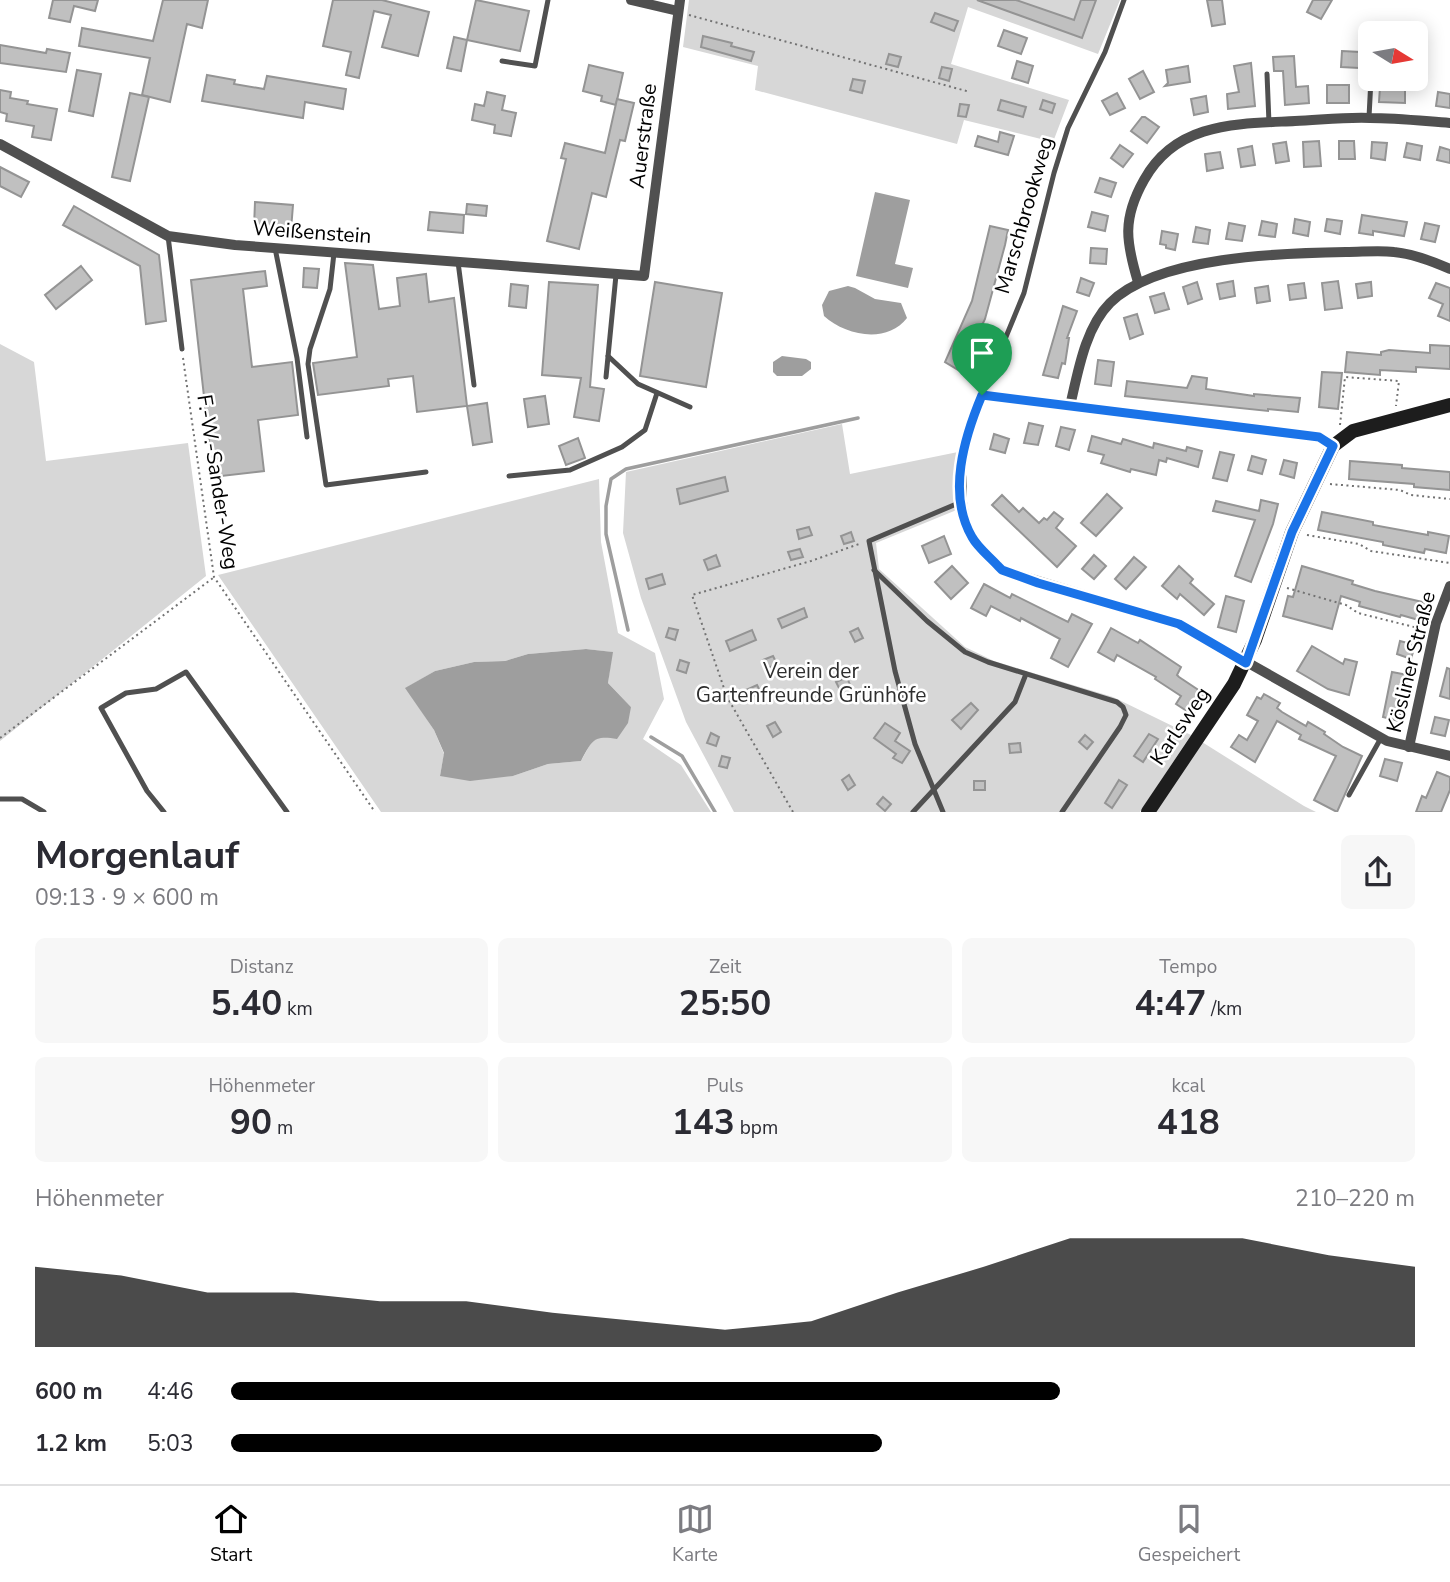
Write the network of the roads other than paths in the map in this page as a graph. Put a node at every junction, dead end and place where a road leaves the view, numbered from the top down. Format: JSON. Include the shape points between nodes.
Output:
{"nodes":[{"id":1,"x":548,"y":0,"type":"edge"},
{"id":2,"x":631,"y":0,"type":"edge"},
{"id":3,"x":680,"y":0,"type":"edge"},
{"id":4,"x":1124,"y":0,"type":"edge"},
{"id":5,"x":678,"y":11,"type":"junction"},
{"id":6,"x":502,"y":61,"type":"dead end"},
{"id":7,"x":1267,"y":74,"type":"dead end"},
{"id":8,"x":1370,"y":91,"type":"edge"},
{"id":9,"x":1369,"y":117,"type":"junction"},
{"id":10,"x":1269,"y":122,"type":"junction"},
{"id":11,"x":1450,"y":123,"type":"edge"},
{"id":12,"x":0,"y":144,"type":"edge"},
{"id":13,"x":168,"y":236,"type":"junction"},
{"id":14,"x":275,"y":248,"type":"junction"},
{"id":15,"x":334,"y":253,"type":"junction"},
{"id":16,"x":458,"y":262,"type":"junction"},
{"id":17,"x":1450,"y":269,"type":"edge"},
{"id":18,"x":616,"y":275,"type":"junction"},
{"id":19,"x":645,"y":276,"type":"joint"},
{"id":20,"x":1138,"y":282,"type":"junction"},
{"id":21,"x":182,"y":349,"type":"road end"},
{"id":22,"x":608,"y":356,"type":"junction"},
{"id":23,"x":606,"y":377,"type":"dead end"},
{"id":24,"x":474,"y":385,"type":"dead end"},
{"id":25,"x":657,"y":393,"type":"junction"},
{"id":26,"x":982,"y":395,"type":"junction"},
{"id":27,"x":1450,"y":405,"type":"edge"},
{"id":28,"x":1070,"y":406,"type":"junction"},
{"id":29,"x":690,"y":407,"type":"dead end"},
{"id":30,"x":307,"y":437,"type":"dead end"},
{"id":31,"x":1336,"y":443,"type":"junction"},
{"id":32,"x":426,"y":472,"type":"dead end"},
{"id":33,"x":509,"y":476,"type":"dead end"},
{"id":34,"x":962,"y":502,"type":"junction"},
{"id":35,"x":874,"y":570,"type":"junction"},
{"id":36,"x":1450,"y":586,"type":"edge"},
{"id":37,"x":1246,"y":663,"type":"junction"},
{"id":38,"x":1026,"y":674,"type":"junction"},
{"id":39,"x":1381,"y":738,"type":"junction"},
{"id":40,"x":1409,"y":747,"type":"junction"},
{"id":41,"x":1450,"y":756,"type":"edge"},
{"id":42,"x":933,"y":790,"type":"junction"},
{"id":43,"x":1349,"y":795,"type":"dead end"},
{"id":44,"x":0,"y":799,"type":"edge"},
{"id":45,"x":44,"y":812,"type":"edge"},
{"id":46,"x":164,"y":812,"type":"edge"},
{"id":47,"x":287,"y":812,"type":"edge"},
{"id":48,"x":913,"y":812,"type":"edge"},
{"id":49,"x":943,"y":812,"type":"edge"},
{"id":50,"x":1062,"y":812,"type":"edge"},
{"id":51,"x":1147,"y":812,"type":"edge"}],
"edges":[{"from":1,"to":6,"type":"lane","via":[[535,66]]},
{"from":2,"to":5,"type":"street"},
{"from":3,"to":5,"type":"street","name":"Auerstraße"},
{"from":4,"to":26,"type":"lane","name":"Marschbrookweg","via":[[1068,128],[1024,293]]},
{"from":5,"to":19,"type":"street","name":"Auerstraße"},
{"from":7,"to":10,"type":"lane"},
{"from":8,"to":9,"type":"lane"},
{"from":9,"to":10,"type":"street"},
{"from":9,"to":11,"type":"street"},
{"from":10,"to":20,"type":"street","via":[[1187,137],[1171,145],[1152,166],[1128,218],[1127,246]]},
{"from":12,"to":13,"type":"street","name":"Weißenstein"},
{"from":13,"to":14,"type":"street","name":"Weißenstein"},
{"from":13,"to":21,"type":"lane"},
{"from":14,"to":15,"type":"street","name":"Weißenstein"},
{"from":14,"to":30,"type":"lane"},
{"from":15,"to":16,"type":"street","name":"Weißenstein"},
{"from":15,"to":32,"type":"lane","via":[[330,289],[308,364],[326,485]]},
{"from":16,"to":18,"type":"street","name":"Weißenstein"},
{"from":16,"to":24,"type":"lane"},
{"from":17,"to":20,"type":"street","via":[[1394,252],[1313,253],[1208,262]]},
{"from":18,"to":19,"type":"street","name":"Weißenstein"},
{"from":18,"to":22,"type":"lane"},
{"from":20,"to":28,"type":"street","via":[[1110,303],[1085,342]]},
{"from":22,"to":23,"type":"lane"},
{"from":22,"to":25,"type":"lane","via":[[638,384]]},
{"from":25,"to":29,"type":"lane"},
{"from":25,"to":33,"type":"lane","via":[[645,430],[622,447],[570,470]]},
{"from":26,"to":28,"type":"street"},
{"from":26,"to":34,"type":"street","name":"Marschbrookweg","via":[[962,453]]},
{"from":27,"to":31,"type":"street","via":[[1353,431]]},
{"from":28,"to":31,"type":"street","via":[[1319,437]]},
{"from":31,"to":37,"type":"street","name":"Karlsweg","via":[[1292,532]]},
{"from":34,"to":35,"type":"lane","via":[[869,541]]},
{"from":34,"to":37,"type":"street","name":"Marschbrookweg","via":[[973,539],[1002,570],[1179,624]]},
{"from":35,"to":38,"type":"lane","via":[[965,652]]},
{"from":35,"to":42,"type":"lane","via":[[895,671]]},
{"from":36,"to":40,"type":"street","name":"Kösliner Straße","via":[[1434,632]]},
{"from":37,"to":39,"type":"street","name":"Marschbrookweg"},
{"from":37,"to":51,"type":"street","name":"Karlsweg"},
{"from":38,"to":42,"type":"lane","via":[[1015,702]]},
{"from":38,"to":50,"type":"lane","via":[[1117,702],[1126,715]]},
{"from":39,"to":40,"type":"street","name":"Marschbrookweg"},
{"from":39,"to":43,"type":"lane"},
{"from":40,"to":41,"type":"street","name":"Marschbrookweg"},
{"from":42,"to":48,"type":"lane"},
{"from":42,"to":49,"type":"lane"},
{"from":44,"to":45,"type":"lane","via":[[22,799]]},
{"from":46,"to":47,"type":"lane","via":[[147,791],[101,708],[126,693],[156,689],[186,672]]}]}
